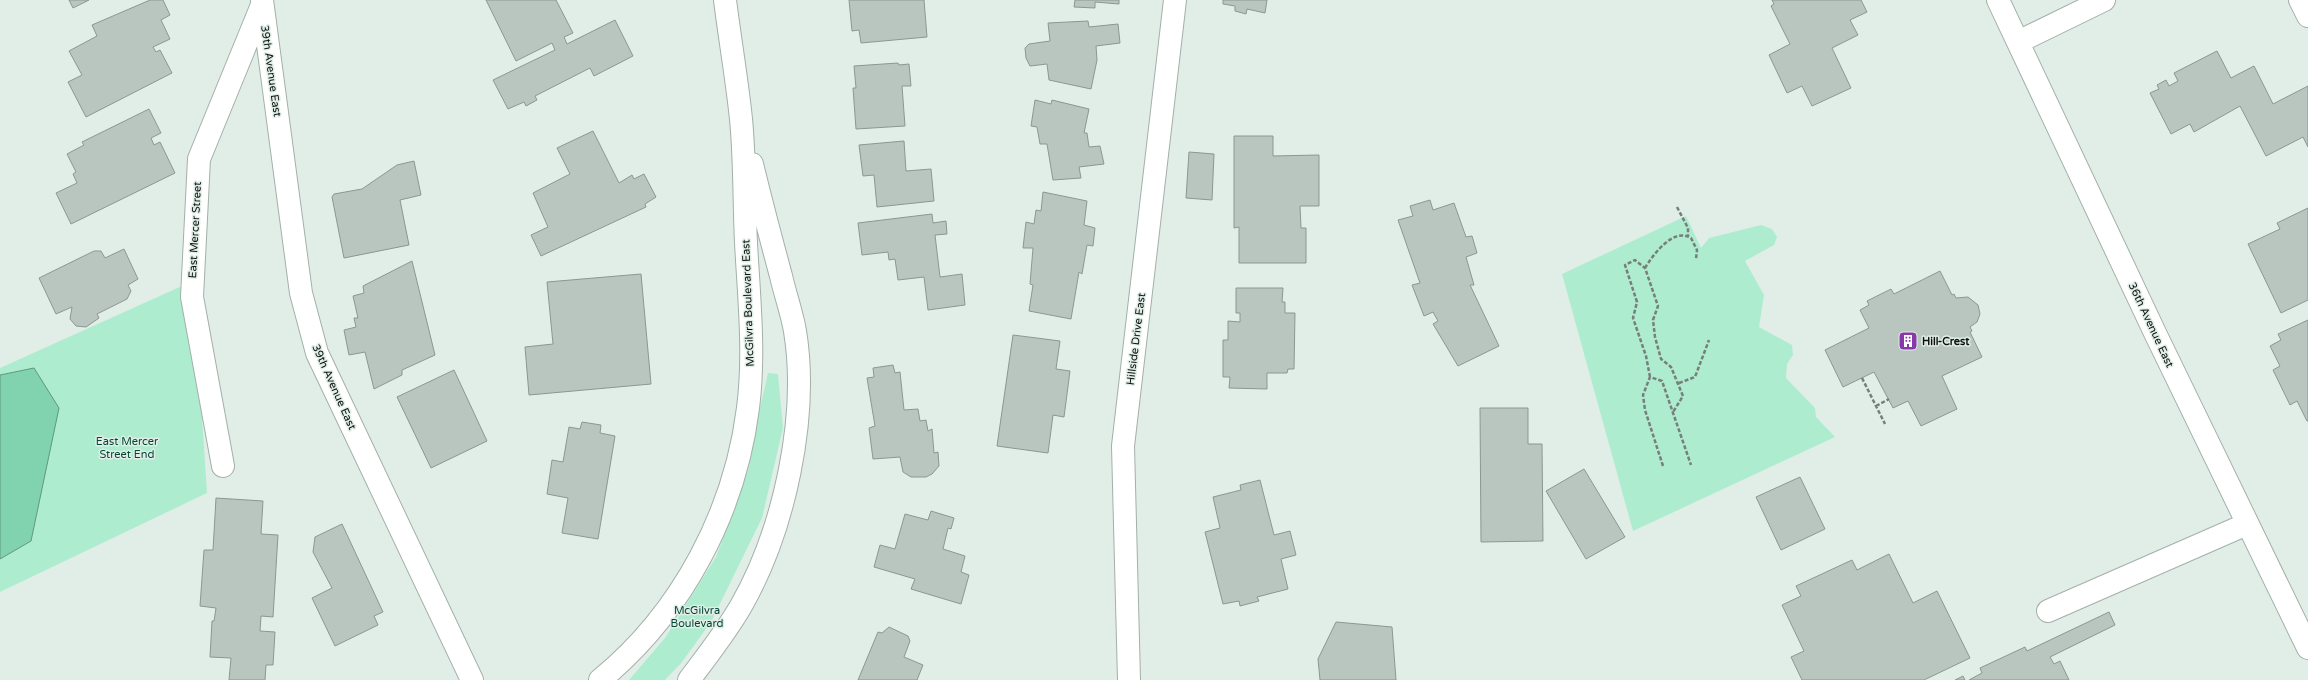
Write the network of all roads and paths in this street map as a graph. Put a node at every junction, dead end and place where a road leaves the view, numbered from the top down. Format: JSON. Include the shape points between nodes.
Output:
{"nodes":[{"id":1,"x":725,"y":0,"type":"edge"},
{"id":2,"x":1175,"y":0,"type":"edge"},
{"id":3,"x":1998,"y":0,"type":"edge"},
{"id":4,"x":2104,"y":0,"type":"edge"},
{"id":5,"x":2300,"y":0,"type":"edge"},
{"id":6,"x":262,"y":2,"type":"edge"},
{"id":7,"x":2308,"y":16,"type":"edge"},
{"id":8,"x":2018,"y":42,"type":"junction"},
{"id":9,"x":741,"y":120,"type":"junction"},
{"id":10,"x":1677,"y":207,"type":"dead end"},
{"id":11,"x":1688,"y":236,"type":"junction"},
{"id":12,"x":1696,"y":259,"type":"dead end"},
{"id":13,"x":1645,"y":268,"type":"junction"},
{"id":14,"x":1709,"y":340,"type":"dead end"},
{"id":15,"x":1650,"y":377,"type":"junction"},
{"id":16,"x":1862,"y":378,"type":"dead end"},
{"id":17,"x":1679,"y":383,"type":"junction"},
{"id":18,"x":1889,"y":399,"type":"dead end"},
{"id":19,"x":1876,"y":406,"type":"junction"},
{"id":20,"x":1674,"y":412,"type":"junction"},
{"id":21,"x":1885,"y":424,"type":"dead end"},
{"id":22,"x":1691,"y":464,"type":"dead end"},
{"id":23,"x":223,"y":466,"type":"dead end"},
{"id":24,"x":1663,"y":466,"type":"dead end"},
{"id":25,"x":2247,"y":524,"type":"junction"},
{"id":26,"x":2048,"y":612,"type":"dead end"},
{"id":27,"x":2308,"y":648,"type":"edge"},
{"id":28,"x":472,"y":680,"type":"edge"},
{"id":29,"x":600,"y":680,"type":"edge"},
{"id":30,"x":689,"y":680,"type":"edge"},
{"id":31,"x":1129,"y":680,"type":"edge"}],
"edges":[{"from":1,"to":9,"type":"street","name":"McGilvra Boulevard East"},
{"from":2,"to":31,"type":"street","name":"Hillside Drive East","via":[[1123,446]]},
{"from":3,"to":8,"type":"street","name":"36th Avenue East"},
{"from":4,"to":8,"type":"street"},
{"from":5,"to":7,"type":"street"},
{"from":6,"to":23,"type":"street","name":"East Mercer Street","via":[[199,159],[192,297]]},
{"from":6,"to":28,"type":"street","name":"39th Avenue East","via":[[301,293],[317,353]]},
{"from":8,"to":25,"type":"street","name":"36th Avenue East"},
{"from":9,"to":29,"type":"street","name":"McGilvra Boulevard East","via":[[751,349],[748,407],[737,464],[719,519],[693,570],[661,618],[623,662]]},
{"from":9,"to":30,"type":"street","name":"McGilvra Boulevard East","via":[[795,331],[798,379],[796,425],[788,480],[762,563],[741,605],[716,645]]},
{"from":10,"to":11,"type":"path","via":[[1688,228]]},
{"from":11,"to":12,"type":"path","via":[[1692,238],[1697,250]]},
{"from":11,"to":13,"type":"path","via":[[1682,235],[1671,240],[1653,255]]},
{"from":13,"to":15,"type":"path","via":[[1635,260],[1625,265],[1637,302],[1633,318]]},
{"from":13,"to":17,"type":"path","via":[[1658,306],[1653,320],[1655,337],[1662,359],[1671,367]]},
{"from":14,"to":17,"type":"path","via":[[1695,377]]},
{"from":15,"to":20,"type":"path","via":[[1662,380]]},
{"from":15,"to":24,"type":"path","via":[[1643,395],[1644,403]]},
{"from":16,"to":19,"type":"path"},
{"from":17,"to":20,"type":"path","via":[[1683,396]]},
{"from":18,"to":19,"type":"path"},
{"from":19,"to":21,"type":"path"},
{"from":20,"to":22,"type":"path"},
{"from":25,"to":26,"type":"street"},
{"from":25,"to":27,"type":"street","name":"36th Avenue East"}]}
